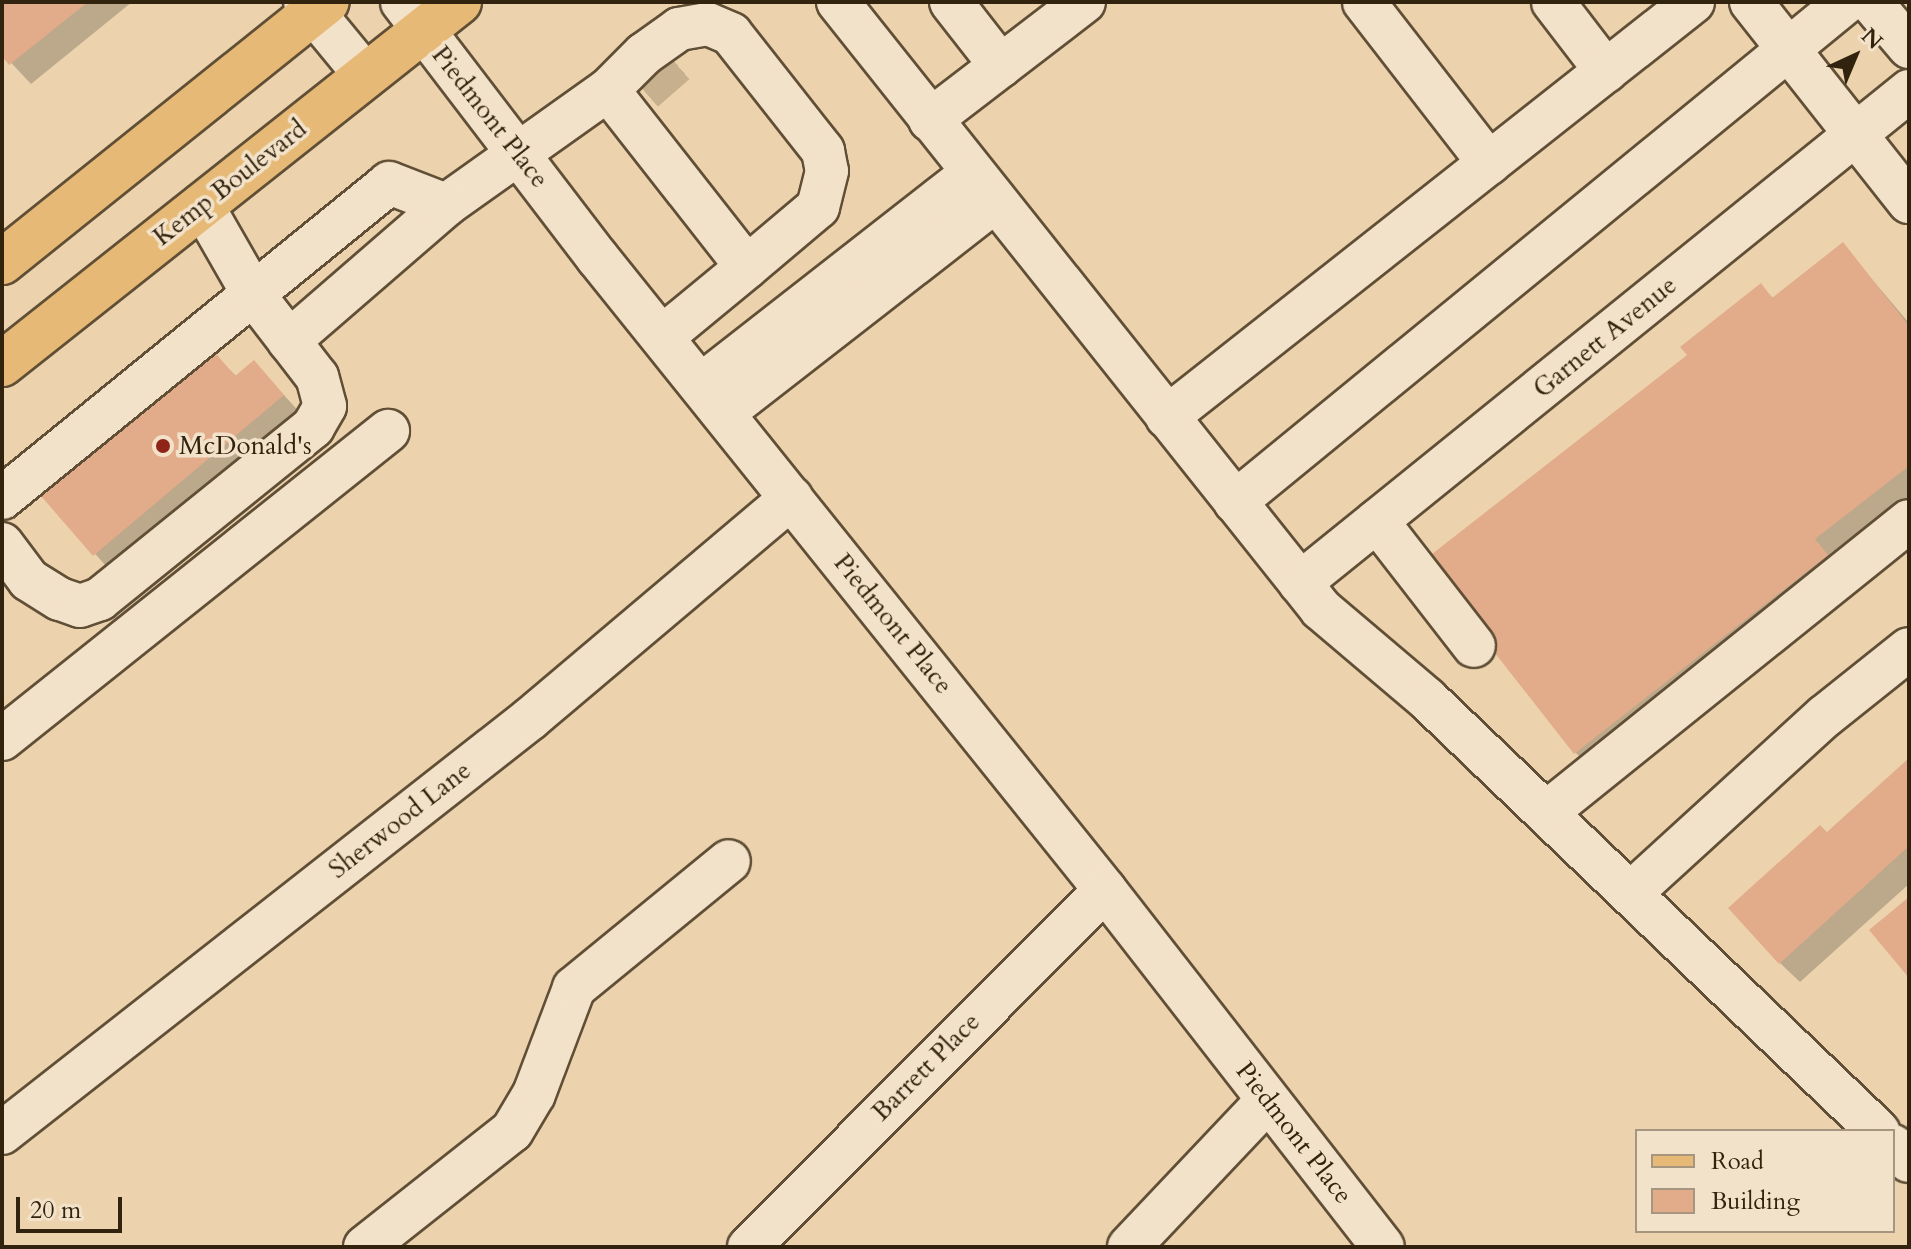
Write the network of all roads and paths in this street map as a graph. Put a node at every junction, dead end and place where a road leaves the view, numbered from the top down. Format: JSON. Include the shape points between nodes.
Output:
{"nodes":[{"id":1,"x":459,"y":2,"type":"edge"},
{"id":2,"x":838,"y":2,"type":"edge"},
{"id":3,"x":951,"y":2,"type":"edge"},
{"id":4,"x":1084,"y":2,"type":"edge"},
{"id":5,"x":1364,"y":2,"type":"edge"},
{"id":6,"x":1553,"y":2,"type":"edge"},
{"id":7,"x":1693,"y":2,"type":"edge"},
{"id":8,"x":1751,"y":2,"type":"edge"},
{"id":9,"x":1846,"y":2,"type":"edge"},
{"id":10,"x":1871,"y":2,"type":"edge"},
{"id":11,"x":315,"y":6,"type":"edge"},
{"id":12,"x":413,"y":16,"type":"edge"},
{"id":13,"x":708,"y":24,"type":"junction"},
{"id":14,"x":1909,"y":47,"type":"edge"},
{"id":15,"x":1789,"y":49,"type":"junction"},
{"id":16,"x":677,"y":62,"type":"tunnel mouth"},
{"id":17,"x":1001,"y":66,"type":"junction"},
{"id":18,"x":1606,"y":71,"type":"junction"},
{"id":19,"x":366,"y":76,"type":"junction"},
{"id":20,"x":1909,"y":91,"type":"edge"},
{"id":21,"x":625,"y":97,"type":"junction"},
{"id":22,"x":930,"y":120,"type":"junction"},
{"id":23,"x":1855,"y":135,"type":"junction"},
{"id":24,"x":520,"y":157,"type":"junction"},
{"id":25,"x":1489,"y":163,"type":"junction"},
{"id":26,"x":983,"y":187,"type":"junction"},
{"id":27,"x":1909,"y":202,"type":"edge"},
{"id":28,"x":202,"y":205,"type":"junction"},
{"id":29,"x":446,"y":205,"type":"junction"},
{"id":30,"x":2,"y":262,"type":"edge"},
{"id":31,"x":747,"y":267,"type":"junction"},
{"id":32,"x":253,"y":294,"type":"junction"},
{"id":33,"x":662,"y":337,"type":"junction"},
{"id":34,"x":289,"y":341,"type":"junction"},
{"id":35,"x":2,"y":364,"type":"edge"},
{"id":36,"x":712,"y":399,"type":"junction"},
{"id":37,"x":1167,"y":417,"type":"junction"},
{"id":38,"x":388,"y":431,"type":"dead end"},
{"id":39,"x":7,"y":494,"type":"edge"},
{"id":40,"x":229,"y":495,"type":"junction"},
{"id":41,"x":791,"y":498,"type":"junction"},
{"id":42,"x":1235,"y":502,"type":"junction"},
{"id":43,"x":1377,"y":521,"type":"junction"},
{"id":44,"x":1909,"y":521,"type":"edge"},
{"id":45,"x":2,"y":544,"type":"edge"},
{"id":46,"x":1300,"y":583,"type":"junction"},
{"id":47,"x":1474,"y":646,"type":"dead end"},
{"id":48,"x":1909,"y":649,"type":"edge"},
{"id":49,"x":2,"y":739,"type":"edge"},
{"id":50,"x":1547,"y":812,"type":"junction"},
{"id":51,"x":729,"y":861,"type":"dead end"},
{"id":52,"x":1105,"y":890,"type":"junction"},
{"id":53,"x":1632,"y":892,"type":"junction"},
{"id":54,"x":1267,"y":1101,"type":"junction"},
{"id":55,"x":1876,"y":1129,"type":"edge"},
{"id":56,"x":2,"y":1133,"type":"edge"},
{"id":57,"x":365,"y":1247,"type":"edge"},
{"id":58,"x":749,"y":1247,"type":"edge"},
{"id":59,"x":1129,"y":1247,"type":"edge"},
{"id":60,"x":1383,"y":1247,"type":"edge"}],
"edges":[{"from":1,"to":12,"type":"main road","name":"Kemp Boulevard"},
{"from":2,"to":22,"type":"street"},
{"from":3,"to":17,"type":"street"},
{"from":4,"to":17,"type":"street"},
{"from":5,"to":25,"type":"street"},
{"from":6,"to":18,"type":"street"},
{"from":7,"to":18,"type":"street"},
{"from":8,"to":15,"type":"street"},
{"from":9,"to":15,"type":"street"},
{"from":10,"to":14,"type":"street"},
{"from":11,"to":19,"type":"street"},
{"from":11,"to":30,"type":"main road"},
{"from":12,"to":19,"type":"main road","name":"Kemp Boulevard"},
{"from":12,"to":24,"type":"street","name":"Piedmont Place"},
{"from":13,"to":16,"type":"street"},
{"from":13,"to":21,"type":"street","via":[[679,29],[644,54]]},
{"from":13,"to":31,"type":"street","via":[[731,34],[823,151],[827,171],[818,207]]},
{"from":15,"to":23,"type":"street"},
{"from":15,"to":42,"type":"street"},
{"from":17,"to":22,"type":"street"},
{"from":18,"to":25,"type":"street"},
{"from":19,"to":28,"type":"main road","name":"Kemp Boulevard"},
{"from":20,"to":23,"type":"street","name":"Garnett Avenue"},
{"from":21,"to":24,"type":"street"},
{"from":21,"to":31,"type":"street"},
{"from":22,"to":26,"type":"street"},
{"from":23,"to":27,"type":"street"},
{"from":23,"to":43,"type":"street","name":"Garnett Avenue"},
{"from":24,"to":29,"type":"street"},
{"from":24,"to":33,"type":"street","name":"Piedmont Place"},
{"from":25,"to":37,"type":"street"},
{"from":26,"to":36,"type":"street"},
{"from":26,"to":37,"type":"street"},
{"from":28,"to":32,"type":"street"},
{"from":28,"to":35,"type":"main road","name":"Kemp Boulevard"},
{"from":29,"to":32,"type":"street","via":[[389,183]]},
{"from":29,"to":34,"type":"street"},
{"from":31,"to":33,"type":"street"},
{"from":32,"to":34,"type":"street"},
{"from":32,"to":39,"type":"street"},
{"from":33,"to":36,"type":"street","name":"Piedmont Place"},
{"from":34,"to":40,"type":"street","via":[[317,377],[325,406],[313,427]]},
{"from":36,"to":41,"type":"street","name":"Piedmont Place"},
{"from":37,"to":42,"type":"street"},
{"from":38,"to":49,"type":"street"},
{"from":39,"to":40,"type":"street","via":[[13,523],[38,562],[73,578],[88,574],[198,490]]},
{"from":40,"to":45,"type":"street","via":[[100,599],[80,606],[29,580]]},
{"from":41,"to":52,"type":"street","name":"Piedmont Place"},
{"from":41,"to":56,"type":"street","name":"Sherwood Lane","via":[[531,718]]},
{"from":42,"to":46,"type":"street"},
{"from":43,"to":46,"type":"street","name":"Garnett Avenue"},
{"from":43,"to":47,"type":"street"},
{"from":44,"to":50,"type":"street"},
{"from":46,"to":50,"type":"street","via":[[1321,609]]},
{"from":48,"to":53,"type":"street","via":[[1825,716]]},
{"from":50,"to":53,"type":"street"},
{"from":51,"to":57,"type":"street","via":[[574,988],[534,1094],[512,1131]]},
{"from":52,"to":54,"type":"street","name":"Piedmont Place"},
{"from":52,"to":58,"type":"street","name":"Barrett Place"},
{"from":53,"to":55,"type":"street"},
{"from":54,"to":59,"type":"street"},
{"from":54,"to":60,"type":"street","name":"Piedmont Place"}]}
